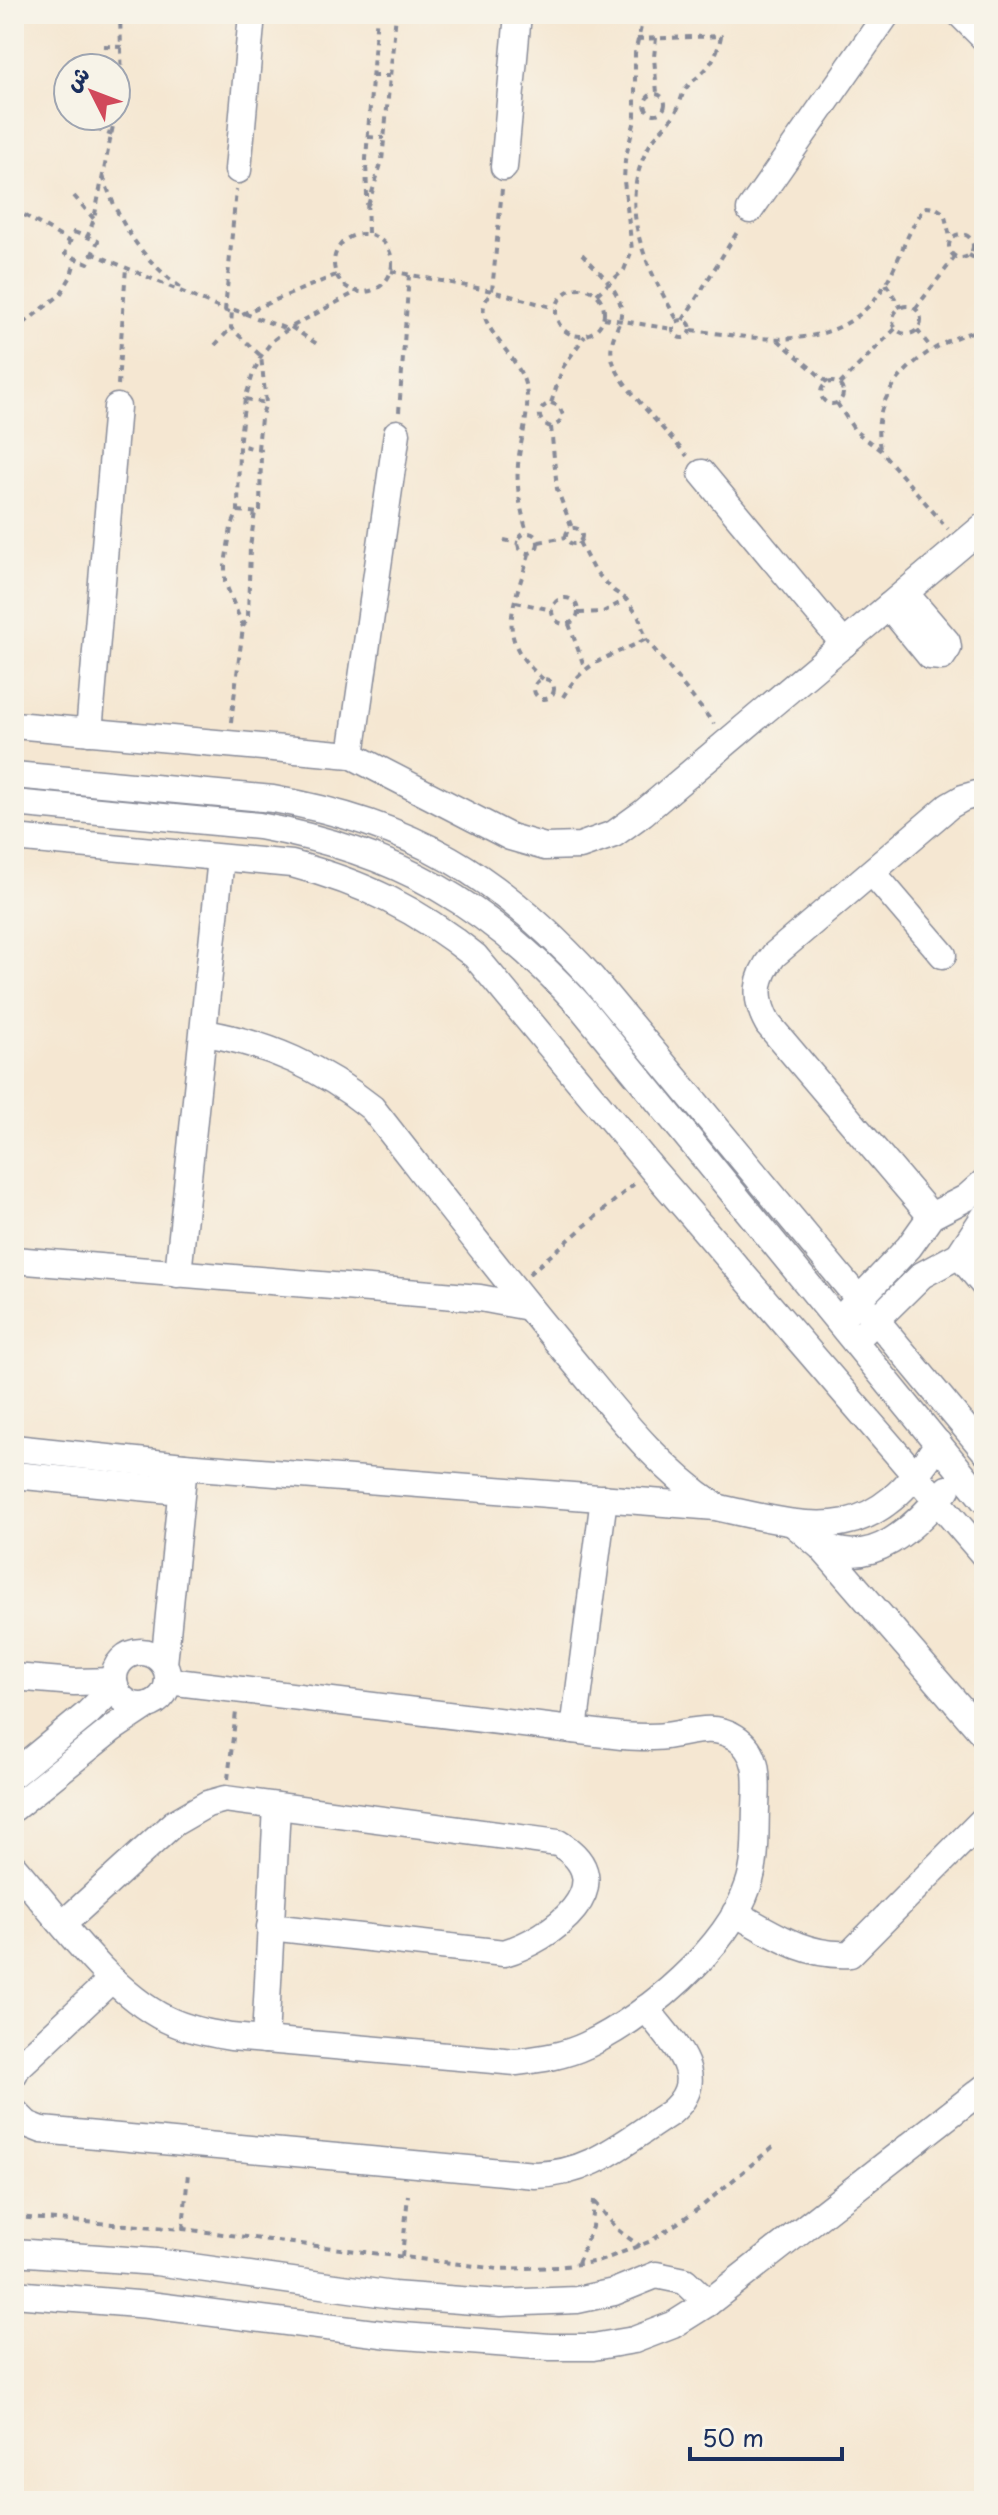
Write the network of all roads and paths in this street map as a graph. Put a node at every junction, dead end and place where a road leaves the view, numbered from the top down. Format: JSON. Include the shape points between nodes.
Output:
{"nodes":[{"id":1,"x":120,"y":14,"type":"edge"},
{"id":2,"x":252,"y":14,"type":"edge"},
{"id":3,"x":377,"y":14,"type":"edge"},
{"id":4,"x":396,"y":14,"type":"edge"},
{"id":5,"x":518,"y":14,"type":"edge"},
{"id":6,"x":644,"y":14,"type":"edge"},
{"id":7,"x":887,"y":14,"type":"edge"},
{"id":8,"x":960,"y":14,"type":"edge"},
{"id":9,"x":656,"y":38,"type":"junction"},
{"id":10,"x":984,"y":38,"type":"edge"},
{"id":11,"x":637,"y":39,"type":"junction"},
{"id":12,"x":104,"y":46,"type":"dead end"},
{"id":13,"x":122,"y":47,"type":"junction"},
{"id":14,"x":122,"y":52,"type":"edge"},
{"id":15,"x":372,"y":76,"type":"junction"},
{"id":16,"x":390,"y":76,"type":"junction"},
{"id":17,"x":657,"y":93,"type":"junction"},
{"id":18,"x":636,"y":101,"type":"junction"},
{"id":19,"x":645,"y":102,"type":"junction"},
{"id":20,"x":104,"y":132,"type":"edge"},
{"id":21,"x":113,"y":132,"type":"edge"},
{"id":22,"x":112,"y":135,"type":"junction"},
{"id":23,"x":368,"y":137,"type":"junction"},
{"id":24,"x":384,"y":138,"type":"junction"},
{"id":25,"x":504,"y":167,"type":"joint"},
{"id":26,"x":238,"y":170,"type":"joint"},
{"id":27,"x":103,"y":176,"type":"junction"},
{"id":28,"x":74,"y":196,"type":"dead end"},
{"id":29,"x":14,"y":209,"type":"edge"},
{"id":30,"x":750,"y":210,"type":"joint"},
{"id":31,"x":366,"y":212,"type":"junction"},
{"id":32,"x":94,"y":219,"type":"junction"},
{"id":33,"x":368,"y":233,"type":"junction"},
{"id":34,"x":87,"y":238,"type":"junction"},
{"id":35,"x":951,"y":240,"type":"junction"},
{"id":36,"x":70,"y":242,"type":"junction"},
{"id":37,"x":92,"y":253,"type":"junction"},
{"id":38,"x":582,"y":254,"type":"dead end"},
{"id":39,"x":969,"y":255,"type":"junction"},
{"id":40,"x":955,"y":257,"type":"junction"},
{"id":41,"x":76,"y":259,"type":"junction"},
{"id":42,"x":984,"y":264,"type":"edge"},
{"id":43,"x":126,"y":267,"type":"junction"},
{"id":44,"x":391,"y":271,"type":"junction"},
{"id":45,"x":336,"y":275,"type":"junction"},
{"id":46,"x":409,"y":275,"type":"junction"},
{"id":47,"x":609,"y":284,"type":"junction"},
{"id":48,"x":886,"y":284,"type":"junction"},
{"id":49,"x":492,"y":291,"type":"junction"},
{"id":50,"x":356,"y":292,"type":"junction"},
{"id":51,"x":189,"y":293,"type":"junction"},
{"id":52,"x":597,"y":294,"type":"junction"},
{"id":53,"x":555,"y":308,"type":"junction"},
{"id":54,"x":901,"y":308,"type":"junction"},
{"id":55,"x":915,"y":309,"type":"junction"},
{"id":56,"x":228,"y":312,"type":"junction"},
{"id":57,"x":242,"y":314,"type":"junction"},
{"id":58,"x":604,"y":318,"type":"junction"},
{"id":59,"x":621,"y":320,"type":"junction"},
{"id":60,"x":680,"y":320,"type":"junction"},
{"id":61,"x":231,"y":328,"type":"junction"},
{"id":62,"x":289,"y":328,"type":"junction"},
{"id":63,"x":896,"y":328,"type":"junction"},
{"id":64,"x":672,"y":329,"type":"junction"},
{"id":65,"x":984,"y":329,"type":"edge"},
{"id":66,"x":692,"y":330,"type":"junction"},
{"id":67,"x":917,"y":330,"type":"junction"},
{"id":68,"x":14,"y":331,"type":"edge"},
{"id":69,"x":586,"y":336,"type":"junction"},
{"id":70,"x":777,"y":340,"type":"junction"},
{"id":71,"x":215,"y":345,"type":"dead end"},
{"id":72,"x":320,"y":346,"type":"dead end"},
{"id":73,"x":932,"y":349,"type":"junction"},
{"id":74,"x":261,"y":356,"type":"junction"},
{"id":75,"x":828,"y":383,"type":"junction"},
{"id":76,"x":840,"y":384,"type":"junction"},
{"id":77,"x":245,"y":399,"type":"junction"},
{"id":78,"x":266,"y":403,"type":"junction"},
{"id":79,"x":551,"y":403,"type":"junction"},
{"id":80,"x":837,"y":403,"type":"junction"},
{"id":81,"x":117,"y":407,"type":"joint"},
{"id":82,"x":551,"y":427,"type":"junction"},
{"id":83,"x":397,"y":433,"type":"joint"},
{"id":84,"x":239,"y":445,"type":"junction"},
{"id":85,"x":258,"y":449,"type":"junction"},
{"id":86,"x":880,"y":450,"type":"junction"},
{"id":87,"x":702,"y":473,"type":"joint"},
{"id":88,"x":238,"y":511,"type":"junction"},
{"id":89,"x":255,"y":512,"type":"junction"},
{"id":90,"x":984,"y":526,"type":"edge"},
{"id":91,"x":572,"y":528,"type":"junction"},
{"id":92,"x":527,"y":533,"type":"junction"},
{"id":93,"x":566,"y":537,"type":"junction"},
{"id":94,"x":504,"y":540,"type":"dead end"},
{"id":95,"x":539,"y":542,"type":"junction"},
{"id":96,"x":579,"y":542,"type":"junction"},
{"id":97,"x":518,"y":543,"type":"junction"},
{"id":98,"x":962,"y":545,"type":"junction"},
{"id":99,"x":529,"y":554,"type":"junction"},
{"id":100,"x":626,"y":599,"type":"junction"},
{"id":101,"x":516,"y":602,"type":"junction"},
{"id":102,"x":552,"y":610,"type":"junction"},
{"id":103,"x":579,"y":613,"type":"junction"},
{"id":104,"x":569,"y":624,"type":"junction"},
{"id":105,"x":243,"y":627,"type":"junction"},
{"id":106,"x":646,"y":639,"type":"junction"},
{"id":107,"x":844,"y":644,"type":"junction"},
{"id":108,"x":585,"y":669,"type":"junction"},
{"id":109,"x":543,"y":679,"type":"junction"},
{"id":110,"x":554,"y":690,"type":"junction"},
{"id":111,"x":14,"y":725,"type":"edge"},
{"id":112,"x":89,"y":732,"type":"junction"},
{"id":113,"x":728,"y":742,"type":"junction"},
{"id":114,"x":229,"y":744,"type":"junction"},
{"id":115,"x":351,"y":755,"type":"junction"},
{"id":116,"x":14,"y":775,"type":"edge"},
{"id":117,"x":984,"y":792,"type":"edge"},
{"id":118,"x":14,"y":805,"type":"edge"},
{"id":119,"x":14,"y":838,"type":"edge"},
{"id":120,"x":221,"y":858,"type":"junction"},
{"id":121,"x":872,"y":872,"type":"junction"},
{"id":122,"x":943,"y":955,"type":"dead end"},
{"id":123,"x":205,"y":1033,"type":"junction"},
{"id":124,"x":652,"y":1169,"type":"junction"},
{"id":125,"x":984,"y":1182,"type":"edge"},
{"id":126,"x":931,"y":1216,"type":"junction"},
{"id":127,"x":984,"y":1217,"type":"edge"},
{"id":128,"x":959,"y":1255,"type":"junction"},
{"id":129,"x":14,"y":1260,"type":"edge"},
{"id":130,"x":178,"y":1274,"type":"junction"},
{"id":131,"x":984,"y":1285,"type":"edge"},
{"id":132,"x":521,"y":1298,"type":"junction"},
{"id":133,"x":868,"y":1309,"type":"junction"},
{"id":134,"x":846,"y":1332,"type":"junction"},
{"id":135,"x":938,"y":1443,"type":"junction"},
{"id":136,"x":14,"y":1448,"type":"edge"},
{"id":137,"x":984,"y":1450,"type":"edge"},
{"id":138,"x":962,"y":1473,"type":"junction"},
{"id":139,"x":14,"y":1475,"type":"edge"},
{"id":140,"x":916,"y":1476,"type":"junction"},
{"id":141,"x":182,"y":1478,"type":"junction"},
{"id":142,"x":604,"y":1498,"type":"junction"},
{"id":143,"x":938,"y":1500,"type":"junction"},
{"id":144,"x":984,"y":1500,"type":"edge"},
{"id":145,"x":716,"y":1507,"type":"junction"},
{"id":146,"x":804,"y":1532,"type":"junction"},
{"id":147,"x":984,"y":1555,"type":"edge"},
{"id":148,"x":166,"y":1673,"type":"junction"},
{"id":149,"x":14,"y":1677,"type":"edge"},
{"id":150,"x":114,"y":1683,"type":"junction"},
{"id":151,"x":239,"y":1690,"type":"junction"},
{"id":152,"x":148,"y":1705,"type":"junction"},
{"id":153,"x":574,"y":1730,"type":"junction"},
{"id":154,"x":984,"y":1735,"type":"edge"},
{"id":155,"x":14,"y":1774,"type":"edge"},
{"id":156,"x":225,"y":1799,"type":"junction"},
{"id":157,"x":277,"y":1806,"type":"junction"},
{"id":158,"x":14,"y":1808,"type":"edge"},
{"id":159,"x":984,"y":1819,"type":"edge"},
{"id":160,"x":14,"y":1867,"type":"edge"},
{"id":161,"x":735,"y":1913,"type":"junction"},
{"id":162,"x":63,"y":1924,"type":"junction"},
{"id":163,"x":270,"y":1927,"type":"junction"},
{"id":164,"x":111,"y":1980,"type":"junction"},
{"id":165,"x":646,"y":2008,"type":"junction"},
{"id":166,"x":265,"y":2040,"type":"junction"},
{"id":167,"x":14,"y":2074,"type":"edge"},
{"id":168,"x":984,"y":2088,"type":"edge"},
{"id":169,"x":14,"y":2111,"type":"edge"},
{"id":170,"x":775,"y":2145,"type":"dead end"},
{"id":171,"x":188,"y":2173,"type":"dead end"},
{"id":172,"x":408,"y":2195,"type":"dead end"},
{"id":173,"x":14,"y":2217,"type":"edge"},
{"id":174,"x":183,"y":2229,"type":"junction"},
{"id":175,"x":641,"y":2246,"type":"junction"},
{"id":176,"x":14,"y":2252,"type":"edge"},
{"id":177,"x":402,"y":2257,"type":"junction"},
{"id":178,"x":578,"y":2265,"type":"junction"},
{"id":179,"x":317,"y":2283,"type":"junction"},
{"id":180,"x":14,"y":2294,"type":"edge"},
{"id":181,"x":708,"y":2303,"type":"junction"},
{"id":182,"x":309,"y":2324,"type":"junction"}],
"edges":[{"from":1,"to":13,"type":"path"},
{"from":2,"to":26,"type":"street"},
{"from":3,"to":15,"type":"path"},
{"from":4,"to":16,"type":"path"},
{"from":5,"to":25,"type":"street"},
{"from":6,"to":11,"type":"path"},
{"from":7,"to":30,"type":"street"},
{"from":8,"to":10,"type":"street"},
{"from":9,"to":11,"type":"path"},
{"from":9,"to":17,"type":"path"},
{"from":9,"to":60,"type":"path","via":[[721,36],[711,63],[691,81],[648,147],[635,190],[637,235],[654,280]]},
{"from":11,"to":18,"type":"path"},
{"from":12,"to":13,"type":"path"},
{"from":13,"to":14,"type":"path"},
{"from":15,"to":16,"type":"path"},
{"from":15,"to":23,"type":"path"},
{"from":16,"to":24,"type":"path"},
{"from":17,"to":19,"type":"path"},
{"from":17,"to":19,"type":"path","via":[[666,103],[659,114],[651,114]]},
{"from":18,"to":19,"type":"path"},
{"from":18,"to":47,"type":"path","via":[[624,181],[632,250],[624,270]]},
{"from":20,"to":22,"type":"path"},
{"from":21,"to":22,"type":"path"},
{"from":22,"to":27,"type":"path"},
{"from":23,"to":24,"type":"path"},
{"from":23,"to":31,"type":"path"},
{"from":24,"to":31,"type":"path"},
{"from":25,"to":49,"type":"path"},
{"from":26,"to":56,"type":"path"},
{"from":27,"to":32,"type":"path"},
{"from":27,"to":51,"type":"path","via":[[112,205],[143,255]]},
{"from":28,"to":32,"type":"path"},
{"from":29,"to":36,"type":"path"},
{"from":30,"to":60,"type":"path"},
{"from":31,"to":33,"type":"path"},
{"from":32,"to":34,"type":"path"},
{"from":33,"to":44,"type":"path","via":[[383,240],[391,254]]},
{"from":33,"to":45,"type":"path","via":[[339,244],[333,259]]},
{"from":34,"to":36,"type":"path","via":[[74,232]]},
{"from":34,"to":37,"type":"path","via":[[98,241]]},
{"from":35,"to":39,"type":"path","via":[[955,235],[968,237],[973,249]]},
{"from":35,"to":40,"type":"path","via":[[949,249]]},
{"from":35,"to":48,"type":"path","via":[[944,213],[926,207]]},
{"from":36,"to":41,"type":"path","via":[[65,254]]},
{"from":37,"to":41,"type":"path","via":[[88,263]]},
{"from":37,"to":43,"type":"path"},
{"from":38,"to":47,"type":"path"},
{"from":39,"to":40,"type":"path"},
{"from":39,"to":42,"type":"path"},
{"from":40,"to":55,"type":"path"},
{"from":41,"to":68,"type":"path","via":[[60,295]]},
{"from":43,"to":51,"type":"path"},
{"from":43,"to":81,"type":"path"},
{"from":44,"to":46,"type":"path"},
{"from":44,"to":50,"type":"path","via":[[383,284]]},
{"from":45,"to":50,"type":"path"},
{"from":45,"to":57,"type":"path"},
{"from":46,"to":49,"type":"path"},
{"from":46,"to":83,"type":"path"},
{"from":47,"to":52,"type":"path"},
{"from":47,"to":59,"type":"path","via":[[620,300]]},
{"from":48,"to":54,"type":"path"},
{"from":48,"to":70,"type":"path","via":[[864,309],[836,328]]},
{"from":49,"to":53,"type":"path"},
{"from":49,"to":92,"type":"path","via":[[484,315],[519,367],[528,404],[518,466]]},
{"from":50,"to":62,"type":"path"},
{"from":51,"to":56,"type":"path"},
{"from":52,"to":53,"type":"path","via":[[586,287],[572,288]]},
{"from":52,"to":58,"type":"path"},
{"from":53,"to":69,"type":"path","via":[[563,330]]},
{"from":54,"to":55,"type":"path"},
{"from":54,"to":63,"type":"path","via":[[895,313]]},
{"from":55,"to":67,"type":"path","via":[[921,323]]},
{"from":56,"to":57,"type":"path"},
{"from":56,"to":61,"type":"path"},
{"from":57,"to":62,"type":"path"},
{"from":58,"to":59,"type":"path"},
{"from":58,"to":69,"type":"path"},
{"from":59,"to":64,"type":"path"},
{"from":59,"to":87,"type":"path","via":[[611,345],[616,368]]},
{"from":60,"to":64,"type":"path"},
{"from":60,"to":66,"type":"path"},
{"from":61,"to":71,"type":"path"},
{"from":61,"to":74,"type":"path"},
{"from":62,"to":72,"type":"path"},
{"from":62,"to":74,"type":"path"},
{"from":63,"to":67,"type":"path","via":[[902,333]]},
{"from":63,"to":76,"type":"path"},
{"from":64,"to":66,"type":"path","via":[[684,339]]},
{"from":65,"to":73,"type":"path"},
{"from":66,"to":70,"type":"path"},
{"from":67,"to":73,"type":"path"},
{"from":69,"to":79,"type":"path","via":[[563,367]]},
{"from":70,"to":75,"type":"path"},
{"from":73,"to":86,"type":"path","via":[[884,401],[878,416]]},
{"from":74,"to":77,"type":"path"},
{"from":74,"to":78,"type":"path"},
{"from":75,"to":76,"type":"path"},
{"from":75,"to":80,"type":"path","via":[[821,394],[830,404]]},
{"from":76,"to":80,"type":"path","via":[[844,391]]},
{"from":77,"to":78,"type":"path"},
{"from":77,"to":84,"type":"path"},
{"from":78,"to":85,"type":"path"},
{"from":79,"to":82,"type":"path","via":[[563,415]]},
{"from":79,"to":82,"type":"path","via":[[544,405],[539,419]]},
{"from":80,"to":86,"type":"path","via":[[855,431]]},
{"from":81,"to":112,"type":"street"},
{"from":82,"to":91,"type":"path","via":[[557,489]]},
{"from":83,"to":115,"type":"street"},
{"from":84,"to":85,"type":"path"},
{"from":84,"to":88,"type":"path"},
{"from":85,"to":89,"type":"path","via":[[260,513]]},
{"from":86,"to":98,"type":"path"},
{"from":87,"to":107,"type":"street"},
{"from":88,"to":89,"type":"path"},
{"from":88,"to":105,"type":"path","via":[[227,546],[225,582]]},
{"from":89,"to":105,"type":"path"},
{"from":90,"to":98,"type":"street"},
{"from":91,"to":93,"type":"path"},
{"from":91,"to":96,"type":"path","via":[[582,534]]},
{"from":92,"to":95,"type":"path"},
{"from":92,"to":97,"type":"path"},
{"from":93,"to":95,"type":"path"},
{"from":93,"to":96,"type":"path"},
{"from":94,"to":97,"type":"path"},
{"from":95,"to":99,"type":"path"},
{"from":96,"to":100,"type":"path","via":[[602,581]]},
{"from":97,"to":99,"type":"path"},
{"from":98,"to":107,"type":"street"},
{"from":99,"to":101,"type":"path"},
{"from":100,"to":103,"type":"path","via":[[603,612]]},
{"from":100,"to":106,"type":"path"},
{"from":101,"to":102,"type":"path"},
{"from":101,"to":109,"type":"path","via":[[512,637],[524,660]]},
{"from":102,"to":103,"type":"path","via":[[563,598],[571,599]]},
{"from":102,"to":104,"type":"path","via":[[556,622]]},
{"from":103,"to":104,"type":"path"},
{"from":104,"to":108,"type":"path"},
{"from":105,"to":114,"type":"path"},
{"from":106,"to":108,"type":"path"},
{"from":106,"to":113,"type":"path"},
{"from":107,"to":113,"type":"street"},
{"from":108,"to":110,"type":"path","via":[[566,699]]},
{"from":109,"to":110,"type":"path"},
{"from":109,"to":110,"type":"path","via":[[534,688],[540,698]]},
{"from":111,"to":112,"type":"street"},
{"from":112,"to":114,"type":"street"},
{"from":113,"to":115,"type":"street","via":[[614,834],[580,846],[545,847],[510,837]]},
{"from":114,"to":115,"type":"street"},
{"from":116,"to":133,"type":"street","via":[[314,806],[394,830],[468,868],[535,919],[583,968]]},
{"from":117,"to":121,"type":"street","via":[[949,806]]},
{"from":118,"to":134,"type":"street","via":[[296,833],[369,854],[470,906],[529,953],[582,1008]]},
{"from":119,"to":120,"type":"street"},
{"from":120,"to":123,"type":"street"},
{"from":120,"to":124,"type":"street","via":[[292,864],[332,875],[371,889],[443,930],[475,956]]},
{"from":121,"to":122,"type":"street"},
{"from":121,"to":126,"type":"street","via":[[774,955],[764,967],[757,997],[768,1024]]},
{"from":123,"to":130,"type":"street"},
{"from":123,"to":132,"type":"street","via":[[294,1058],[372,1108]]},
{"from":124,"to":132,"type":"path"},
{"from":124,"to":140,"type":"street"},
{"from":125,"to":126,"type":"street"},
{"from":126,"to":133,"type":"street"},
{"from":127,"to":128,"type":"street"},
{"from":128,"to":131,"type":"street"},
{"from":128,"to":133,"type":"street"},
{"from":129,"to":130,"type":"street"},
{"from":130,"to":132,"type":"street"},
{"from":132,"to":145,"type":"street","via":[[650,1452]]},
{"from":133,"to":134,"type":"street"},
{"from":133,"to":137,"type":"street"},
{"from":134,"to":135,"type":"street"},
{"from":135,"to":138,"type":"street"},
{"from":135,"to":140,"type":"street"},
{"from":136,"to":141,"type":"street"},
{"from":138,"to":143,"type":"street"},
{"from":138,"to":144,"type":"street"},
{"from":139,"to":141,"type":"street"},
{"from":140,"to":143,"type":"street"},
{"from":140,"to":146,"type":"street","via":[[887,1502],[855,1519]]},
{"from":141,"to":142,"type":"street"},
{"from":141,"to":148,"type":"street"},
{"from":142,"to":145,"type":"street"},
{"from":142,"to":153,"type":"street"},
{"from":143,"to":146,"type":"street","via":[[910,1529],[874,1550],[842,1552]]},
{"from":143,"to":147,"type":"street"},
{"from":145,"to":146,"type":"street"},
{"from":146,"to":154,"type":"street"},
{"from":148,"to":150,"type":"street","via":[[151,1654],[134,1653],[120,1663]]},
{"from":148,"to":151,"type":"street"},
{"from":148,"to":152,"type":"street","via":[[162,1696]]},
{"from":149,"to":150,"type":"street"},
{"from":150,"to":152,"type":"street","via":[[129,1702]]},
{"from":150,"to":155,"type":"street","via":[[87,1714]]},
{"from":151,"to":153,"type":"street"},
{"from":151,"to":156,"type":"path"},
{"from":152,"to":158,"type":"street"},
{"from":153,"to":161,"type":"street","via":[[642,1738],[721,1730],[751,1753],[758,1772],[754,1860]]},
{"from":156,"to":157,"type":"street"},
{"from":156,"to":162,"type":"street","via":[[174,1823]]},
{"from":157,"to":163,"type":"street"},
{"from":157,"to":163,"type":"street","via":[[558,1843],[572,1851],[586,1877],[578,1905],[567,1917],[539,1939],[504,1953]]},
{"from":159,"to":161,"type":"street","via":[[850,1954],[808,1952]]},
{"from":160,"to":162,"type":"street"},
{"from":161,"to":165,"type":"street","via":[[711,1947]]},
{"from":162,"to":164,"type":"street"},
{"from":163,"to":166,"type":"street"},
{"from":164,"to":166,"type":"street","via":[[166,2019],[198,2031]]},
{"from":164,"to":167,"type":"street"},
{"from":165,"to":166,"type":"street","via":[[587,2045],[553,2058],[516,2062]]},
{"from":165,"to":169,"type":"street","via":[[689,2067],[687,2093],[670,2113],[591,2164],[554,2175],[42,2130]]},
{"from":168,"to":181,"type":"street"},
{"from":170,"to":175,"type":"path","via":[[701,2207]]},
{"from":171,"to":174,"type":"path"},
{"from":172,"to":177,"type":"path"},
{"from":173,"to":174,"type":"path"},
{"from":174,"to":177,"type":"path"},
{"from":175,"to":178,"type":"path"},
{"from":175,"to":178,"type":"path","via":[[610,2222],[594,2200],[592,2227]]},
{"from":176,"to":179,"type":"street","via":[[156,2262]]},
{"from":177,"to":178,"type":"path","via":[[498,2269]]},
{"from":179,"to":181,"type":"street","via":[[501,2303],[577,2300],[656,2275],[685,2281]]},
{"from":179,"to":182,"type":"street"},
{"from":180,"to":182,"type":"street"},
{"from":181,"to":182,"type":"street","via":[[673,2325],[634,2340],[593,2347],[390,2335]]}]}
